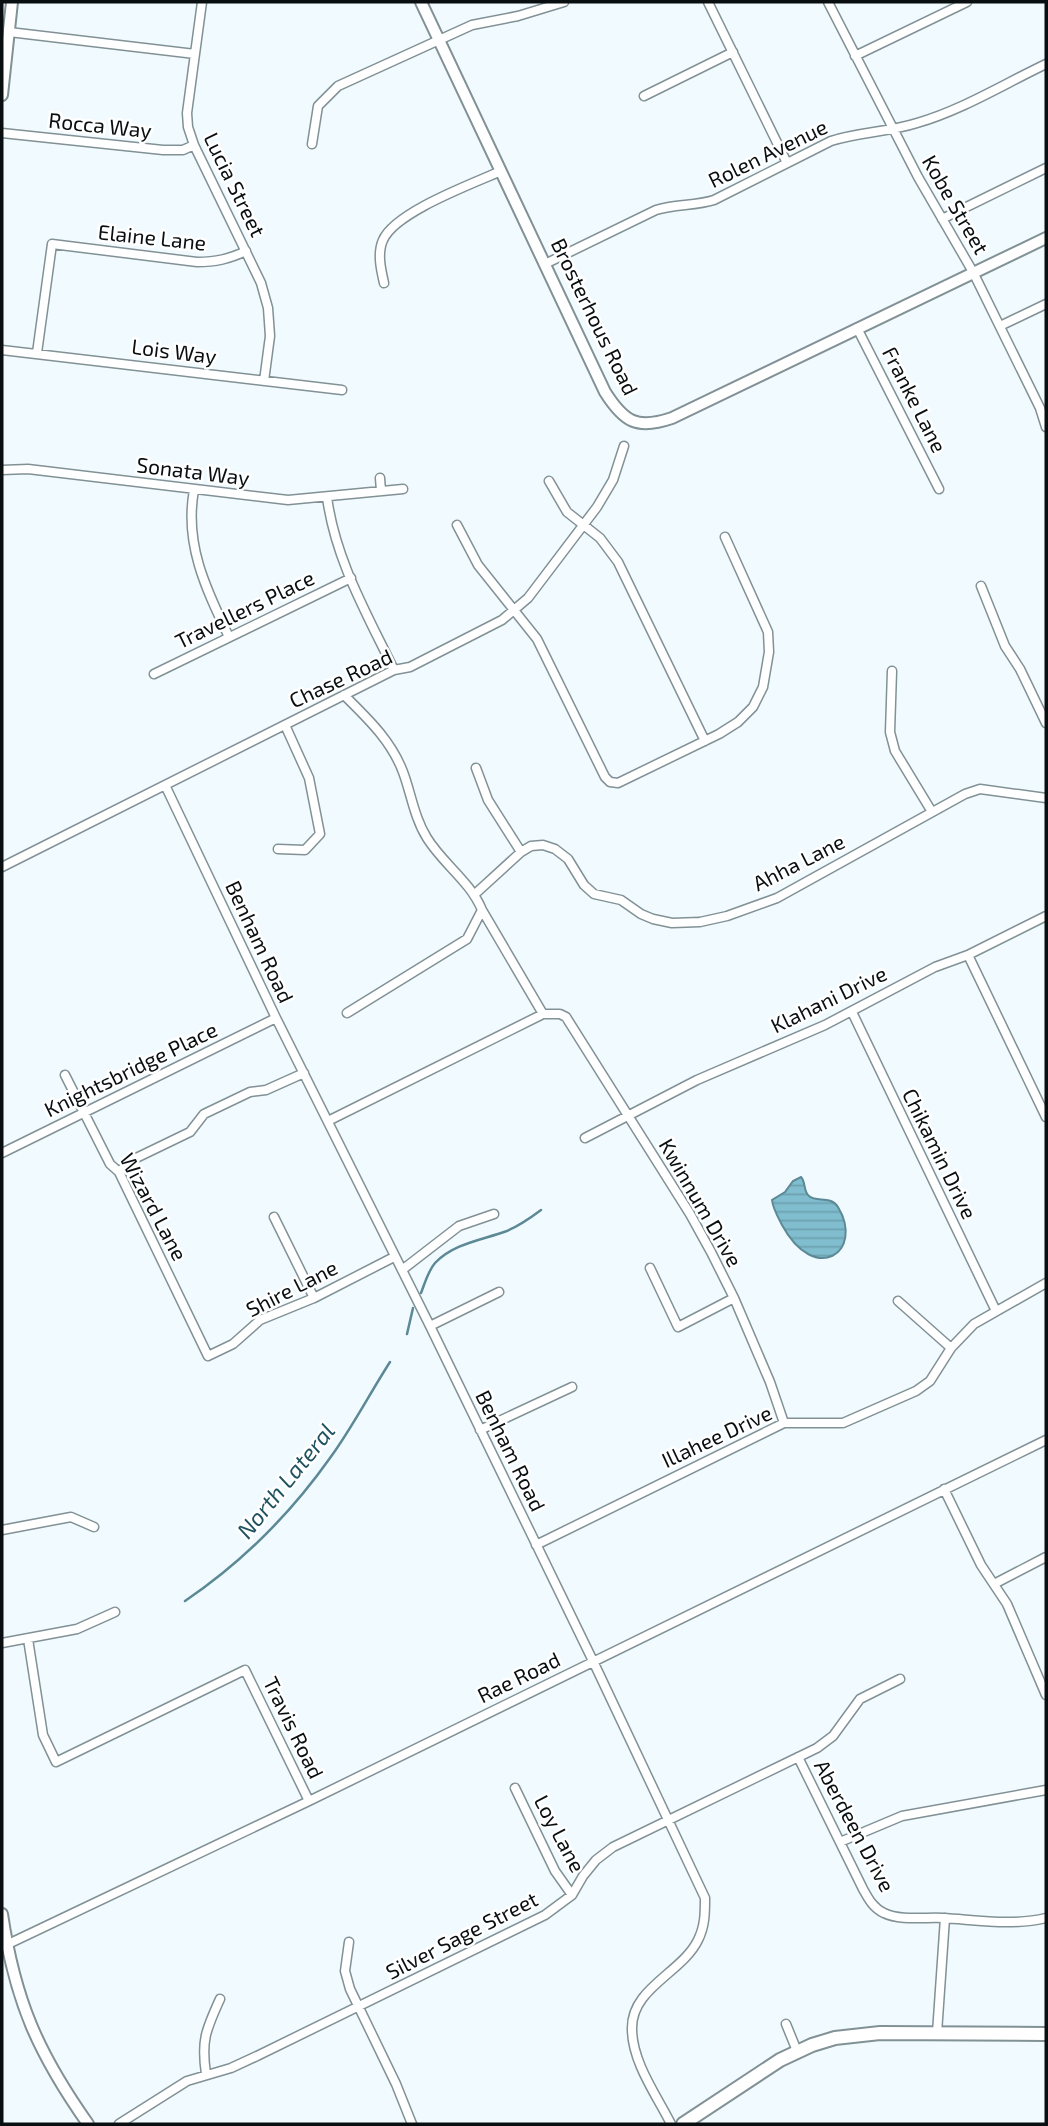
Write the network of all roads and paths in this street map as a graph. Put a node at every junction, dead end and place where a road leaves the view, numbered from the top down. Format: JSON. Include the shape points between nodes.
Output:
{"nodes":[{"id":1,"x":12,"y":2,"type":"edge"},
{"id":2,"x":202,"y":2,"type":"edge"},
{"id":3,"x":421,"y":2,"type":"edge"},
{"id":4,"x":564,"y":2,"type":"edge"},
{"id":5,"x":708,"y":2,"type":"edge"},
{"id":6,"x":828,"y":2,"type":"edge"},
{"id":7,"x":967,"y":2,"type":"edge"},
{"id":8,"x":9,"y":32,"type":"junction"},
{"id":9,"x":438,"y":39,"type":"junction"},
{"id":10,"x":733,"y":52,"type":"junction"},
{"id":11,"x":195,"y":54,"type":"junction"},
{"id":12,"x":855,"y":56,"type":"junction"},
{"id":13,"x":1046,"y":64,"type":"edge"},
{"id":14,"x":2,"y":94,"type":"edge"},
{"id":15,"x":644,"y":96,"type":"dead end"},
{"id":16,"x":892,"y":128,"type":"junction"},
{"id":17,"x":2,"y":133,"type":"edge"},
{"id":18,"x":312,"y":144,"type":"dead end"},
{"id":19,"x":194,"y":145,"type":"junction"},
{"id":20,"x":787,"y":163,"type":"junction"},
{"id":21,"x":1046,"y":168,"type":"edge"},
{"id":22,"x":501,"y":171,"type":"junction"},
{"id":23,"x":942,"y":219,"type":"junction"},
{"id":24,"x":1046,"y":238,"type":"edge"},
{"id":25,"x":246,"y":251,"type":"junction"},
{"id":26,"x":545,"y":264,"type":"junction"},
{"id":27,"x":973,"y":272,"type":"junction"},
{"id":28,"x":384,"y":283,"type":"dead end"},
{"id":29,"x":1046,"y":304,"type":"edge"},
{"id":30,"x":1000,"y":326,"type":"junction"},
{"id":31,"x":857,"y":328,"type":"junction"},
{"id":32,"x":2,"y":350,"type":"edge"},
{"id":33,"x":37,"y":353,"type":"junction"},
{"id":34,"x":264,"y":381,"type":"junction"},
{"id":35,"x":342,"y":390,"type":"dead end"},
{"id":36,"x":1043,"y":406,"type":"edge"},
{"id":37,"x":1046,"y":427,"type":"edge"},
{"id":38,"x":624,"y":446,"type":"dead end"},
{"id":39,"x":2,"y":470,"type":"edge"},
{"id":40,"x":380,"y":478,"type":"dead end"},
{"id":41,"x":549,"y":481,"type":"dead end"},
{"id":42,"x":403,"y":489,"type":"dead end"},
{"id":43,"x":939,"y":489,"type":"dead end"},
{"id":44,"x":194,"y":490,"type":"junction"},
{"id":45,"x":381,"y":491,"type":"junction"},
{"id":46,"x":327,"y":497,"type":"junction"},
{"id":47,"x":457,"y":525,"type":"dead end"},
{"id":48,"x":584,"y":526,"type":"junction"},
{"id":49,"x":725,"y":537,"type":"dead end"},
{"id":50,"x":351,"y":578,"type":"junction"},
{"id":51,"x":981,"y":586,"type":"dead end"},
{"id":52,"x":513,"y":611,"type":"junction"},
{"id":53,"x":229,"y":636,"type":"junction"},
{"id":54,"x":394,"y":670,"type":"junction"},
{"id":55,"x":892,"y":671,"type":"dead end"},
{"id":56,"x":154,"y":674,"type":"dead end"},
{"id":57,"x":344,"y":695,"type":"junction"},
{"id":58,"x":1046,"y":723,"type":"edge"},
{"id":59,"x":285,"y":725,"type":"junction"},
{"id":60,"x":705,"y":741,"type":"junction"},
{"id":61,"x":477,"y":768,"type":"dead end"},
{"id":62,"x":165,"y":785,"type":"junction"},
{"id":63,"x":1046,"y":798,"type":"edge"},
{"id":64,"x":932,"y":812,"type":"junction"},
{"id":65,"x":278,"y":849,"type":"dead end"},
{"id":66,"x":521,"y":852,"type":"junction"},
{"id":67,"x":2,"y":867,"type":"edge"},
{"id":68,"x":475,"y":894,"type":"junction"},
{"id":69,"x":482,"y":910,"type":"junction"},
{"id":70,"x":1046,"y":916,"type":"edge"},
{"id":71,"x":968,"y":955,"type":"junction"},
{"id":72,"x":852,"y":1012,"type":"junction"},
{"id":73,"x":347,"y":1013,"type":"dead end"},
{"id":74,"x":543,"y":1014,"type":"junction"},
{"id":75,"x":276,"y":1018,"type":"junction"},
{"id":76,"x":303,"y":1073,"type":"junction"},
{"id":77,"x":65,"y":1075,"type":"dead end"},
{"id":78,"x":84,"y":1113,"type":"junction"},
{"id":79,"x":628,"y":1117,"type":"junction"},
{"id":80,"x":1046,"y":1117,"type":"edge"},
{"id":81,"x":328,"y":1121,"type":"junction"},
{"id":82,"x":585,"y":1138,"type":"dead end"},
{"id":83,"x":2,"y":1153,"type":"edge"},
{"id":84,"x":118,"y":1172,"type":"junction"},
{"id":85,"x":494,"y":1214,"type":"dead end"},
{"id":86,"x":274,"y":1217,"type":"dead end"},
{"id":87,"x":394,"y":1257,"type":"junction"},
{"id":88,"x":650,"y":1268,"type":"dead end"},
{"id":89,"x":402,"y":1270,"type":"junction"},
{"id":90,"x":1046,"y":1283,"type":"edge"},
{"id":91,"x":499,"y":1292,"type":"dead end"},
{"id":92,"x":314,"y":1298,"type":"junction"},
{"id":93,"x":734,"y":1298,"type":"junction"},
{"id":94,"x":898,"y":1301,"type":"dead end"},
{"id":95,"x":996,"y":1311,"type":"junction"},
{"id":96,"x":430,"y":1326,"type":"junction"},
{"id":97,"x":951,"y":1348,"type":"junction"},
{"id":98,"x":208,"y":1356,"type":"joint"},
{"id":99,"x":572,"y":1387,"type":"dead end"},
{"id":100,"x":784,"y":1423,"type":"junction"},
{"id":101,"x":480,"y":1430,"type":"junction"},
{"id":102,"x":1046,"y":1440,"type":"edge"},
{"id":103,"x":944,"y":1489,"type":"junction"},
{"id":104,"x":94,"y":1527,"type":"dead end"},
{"id":105,"x":2,"y":1530,"type":"edge"},
{"id":106,"x":536,"y":1545,"type":"junction"},
{"id":107,"x":1046,"y":1557,"type":"edge"},
{"id":108,"x":994,"y":1584,"type":"junction"},
{"id":109,"x":115,"y":1612,"type":"dead end"},
{"id":110,"x":28,"y":1639,"type":"junction"},
{"id":111,"x":2,"y":1643,"type":"edge"},
{"id":112,"x":593,"y":1661,"type":"junction"},
{"id":113,"x":900,"y":1679,"type":"dead end"},
{"id":114,"x":1046,"y":1694,"type":"edge"},
{"id":115,"x":797,"y":1757,"type":"junction"},
{"id":116,"x":515,"y":1788,"type":"dead end"},
{"id":117,"x":1046,"y":1790,"type":"edge"},
{"id":118,"x":309,"y":1801,"type":"junction"},
{"id":119,"x":670,"y":1820,"type":"junction"},
{"id":120,"x":840,"y":1842,"type":"junction"},
{"id":121,"x":572,"y":1895,"type":"junction"},
{"id":122,"x":2,"y":1914,"type":"edge"},
{"id":123,"x":945,"y":1918,"type":"junction"},
{"id":124,"x":1046,"y":1919,"type":"edge"},
{"id":125,"x":349,"y":1942,"type":"dead end"},
{"id":126,"x":4,"y":1945,"type":"edge"},
{"id":127,"x":220,"y":1999,"type":"dead end"},
{"id":128,"x":359,"y":2007,"type":"junction"},
{"id":129,"x":786,"y":2024,"type":"dead end"},
{"id":130,"x":937,"y":2033,"type":"junction"},
{"id":131,"x":1046,"y":2034,"type":"edge"},
{"id":132,"x":797,"y":2051,"type":"junction"},
{"id":133,"x":206,"y":2074,"type":"junction"},
{"id":134,"x":88,"y":2124,"type":"edge"},
{"id":135,"x":119,"y":2124,"type":"edge"},
{"id":136,"x":412,"y":2124,"type":"edge"},
{"id":137,"x":671,"y":2124,"type":"edge"},
{"id":138,"x":682,"y":2124,"type":"edge"}],
"edges":[{"from":1,"to":8,"type":"street"},
{"from":2,"to":11,"type":"street","name":"Lucia Street"},
{"from":3,"to":9,"type":"street","name":"Brosterhous Road"},
{"from":4,"to":9,"type":"street","via":[[472,25]]},
{"from":5,"to":10,"type":"street"},
{"from":6,"to":12,"type":"street","name":"Kobe Street"},
{"from":7,"to":12,"type":"street"},
{"from":8,"to":11,"type":"street"},
{"from":8,"to":14,"type":"street"},
{"from":9,"to":18,"type":"street","via":[[338,86],[318,106]]},
{"from":9,"to":22,"type":"street","name":"Brosterhous Road"},
{"from":10,"to":15,"type":"street"},
{"from":10,"to":20,"type":"street"},
{"from":11,"to":19,"type":"street","name":"Lucia Street","via":[[187,113]]},
{"from":12,"to":16,"type":"street","name":"Kobe Street"},
{"from":13,"to":16,"type":"street","name":"Rolen Avenue","via":[[937,116]]},
{"from":16,"to":20,"type":"street","name":"Rolen Avenue","via":[[831,141]]},
{"from":16,"to":23,"type":"street","name":"Kobe Street"},
{"from":17,"to":19,"type":"street","name":"Rocca Way","via":[[163,150]]},
{"from":19,"to":25,"type":"street","name":"Lucia Street"},
{"from":20,"to":26,"type":"street","name":"Rolen Avenue","via":[[714,200],[656,210]]},
{"from":21,"to":23,"type":"street"},
{"from":22,"to":26,"type":"street","name":"Brosterhous Road"},
{"from":22,"to":28,"type":"street","via":[[404,216],[383,239],[379,265]]},
{"from":23,"to":27,"type":"street","name":"Kobe Street"},
{"from":24,"to":27,"type":"street","name":"Brosterhous Road"},
{"from":25,"to":33,"type":"street","name":"Elaine Lane","via":[[230,259],[197,262],[52,244]]},
{"from":25,"to":34,"type":"street","name":"Lucia Street","via":[[268,308],[270,336]]},
{"from":26,"to":31,"type":"street","name":"Brosterhous Road","via":[[605,392],[633,423],[672,418]]},
{"from":27,"to":30,"type":"street","name":"Kobe Street"},
{"from":27,"to":31,"type":"street","name":"Brosterhous Road"},
{"from":29,"to":30,"type":"street"},
{"from":30,"to":36,"type":"street","name":"Kobe Street"},
{"from":31,"to":43,"type":"street","name":"Franke Lane"},
{"from":32,"to":33,"type":"street","name":"Lois Way"},
{"from":33,"to":34,"type":"street","name":"Lois Way"},
{"from":34,"to":35,"type":"street","name":"Lois Way"},
{"from":36,"to":37,"type":"street","name":"Kobe Street"},
{"from":38,"to":48,"type":"street","name":"Chase Road","via":[[613,480]]},
{"from":39,"to":44,"type":"street","name":"Sonata Way","via":[[28,469]]},
{"from":40,"to":45,"type":"street"},
{"from":41,"to":48,"type":"street","via":[[560,504]]},
{"from":42,"to":45,"type":"street","name":"Sonata Way"},
{"from":44,"to":46,"type":"street","name":"Sonata Way","via":[[288,500]]},
{"from":44,"to":53,"type":"street","via":[[194,552],[203,583]]},
{"from":45,"to":46,"type":"street","name":"Sonata Way"},
{"from":46,"to":50,"type":"street","via":[[340,556]]},
{"from":47,"to":52,"type":"street","via":[[473,557]]},
{"from":48,"to":52,"type":"street","name":"Chase Road"},
{"from":48,"to":60,"type":"street","via":[[618,562]]},
{"from":49,"to":60,"type":"street","via":[[768,632],[768,662],[763,687],[752,706],[738,722]]},
{"from":50,"to":53,"type":"street","name":"Travellers Place"},
{"from":50,"to":54,"type":"street"},
{"from":51,"to":58,"type":"street","via":[[1005,646]]},
{"from":52,"to":54,"type":"street","name":"Chase Road","via":[[410,667]]},
{"from":52,"to":60,"type":"street","via":[[537,639],[610,782],[618,783]]},
{"from":53,"to":56,"type":"street","name":"Travellers Place"},
{"from":54,"to":57,"type":"street","name":"Chase Road"},
{"from":55,"to":64,"type":"street","via":[[890,732],[895,751]]},
{"from":57,"to":59,"type":"street","name":"Chase Road"},
{"from":57,"to":68,"type":"street","via":[[385,738],[403,771],[423,831]]},
{"from":59,"to":62,"type":"street","name":"Chase Road"},
{"from":59,"to":65,"type":"street","via":[[309,778],[320,834],[305,850]]},
{"from":61,"to":66,"type":"street","via":[[488,800]]},
{"from":62,"to":67,"type":"street","name":"Chase Road"},
{"from":62,"to":75,"type":"street","name":"Benham Road"},
{"from":63,"to":64,"type":"street","name":"Ahha Lane","via":[[980,789]]},
{"from":64,"to":66,"type":"street","name":"Ahha Lane","via":[[777,898],[700,922],[653,919],[621,900],[594,894],[555,849],[531,846]]},
{"from":66,"to":68,"type":"street"},
{"from":68,"to":69,"type":"street"},
{"from":69,"to":73,"type":"street","via":[[467,939]]},
{"from":69,"to":74,"type":"street"},
{"from":70,"to":71,"type":"street","name":"Klahani Drive"},
{"from":71,"to":72,"type":"street","name":"Klahani Drive","via":[[935,967]]},
{"from":71,"to":80,"type":"street"},
{"from":72,"to":79,"type":"street","name":"Klahani Drive","via":[[697,1080]]},
{"from":72,"to":95,"type":"street","name":"Chikamin Drive"},
{"from":74,"to":79,"type":"street","name":"Kwinnum Drive","via":[[561,1014],[572,1025]]},
{"from":74,"to":81,"type":"street"},
{"from":75,"to":76,"type":"street","name":"Benham Road"},
{"from":75,"to":78,"type":"street","name":"Knightsbridge Place"},
{"from":76,"to":81,"type":"street","name":"Benham Road"},
{"from":76,"to":84,"type":"street","via":[[204,1114],[190,1132],[132,1160]]},
{"from":77,"to":78,"type":"street","name":"Wizard Lane"},
{"from":78,"to":83,"type":"street","name":"Knightsbridge Place"},
{"from":78,"to":84,"type":"street","name":"Wizard Lane"},
{"from":79,"to":82,"type":"street","name":"Klahani Drive"},
{"from":79,"to":93,"type":"street","name":"Kwinnum Drive","via":[[690,1214]]},
{"from":81,"to":87,"type":"street","name":"Benham Road"},
{"from":84,"to":98,"type":"street","name":"Wizard Lane"},
{"from":85,"to":89,"type":"street","via":[[458,1226]]},
{"from":86,"to":92,"type":"street"},
{"from":87,"to":89,"type":"street","name":"Benham Road"},
{"from":87,"to":92,"type":"street","name":"Shire Lane"},
{"from":88,"to":93,"type":"street","via":[[678,1327]]},
{"from":89,"to":96,"type":"street","name":"Benham Road"},
{"from":90,"to":95,"type":"street","name":"Illahee Drive"},
{"from":91,"to":96,"type":"street"},
{"from":92,"to":98,"type":"street","name":"Shire Lane","via":[[260,1320],[233,1343]]},
{"from":93,"to":100,"type":"street","name":"Kwinnum Drive"},
{"from":94,"to":97,"type":"street"},
{"from":95,"to":97,"type":"street","name":"Illahee Drive","via":[[974,1324]]},
{"from":96,"to":101,"type":"street","name":"Benham Road"},
{"from":97,"to":100,"type":"street","name":"Illahee Drive","via":[[930,1381],[916,1391],[844,1423]]},
{"from":99,"to":101,"type":"street"},
{"from":100,"to":106,"type":"street","name":"Illahee Drive"},
{"from":101,"to":106,"type":"street","name":"Benham Road"},
{"from":102,"to":103,"type":"street","name":"Rae Road"},
{"from":103,"to":108,"type":"street"},
{"from":103,"to":112,"type":"street","name":"Rae Road"},
{"from":104,"to":105,"type":"street","via":[[71,1517]]},
{"from":106,"to":112,"type":"street","name":"Benham Road"},
{"from":107,"to":108,"type":"street"},
{"from":108,"to":114,"type":"street"},
{"from":109,"to":110,"type":"street","via":[[77,1629]]},
{"from":110,"to":111,"type":"street"},
{"from":110,"to":118,"type":"street","name":"Travis Road","via":[[43,1735],[55,1762],[245,1670]]},
{"from":112,"to":118,"type":"street","name":"Rae Road"},
{"from":112,"to":119,"type":"street","name":"Benham Road"},
{"from":113,"to":115,"type":"street","name":"Silver Sage Street","via":[[860,1699],[832,1736]]},
{"from":115,"to":119,"type":"street","name":"Silver Sage Street"},
{"from":115,"to":120,"type":"street","name":"Aberdeen Drive"},
{"from":116,"to":121,"type":"street","name":"Loy Lane","via":[[555,1871]]},
{"from":117,"to":120,"type":"street","via":[[902,1816]]},
{"from":118,"to":126,"type":"street","name":"Rae Road"},
{"from":119,"to":121,"type":"street","name":"Silver Sage Street","via":[[612,1847],[596,1860]]},
{"from":119,"to":137,"type":"street","name":"Benham Road","via":[[705,1898],[705,1922],[698,1942],[683,1961],[636,2006],[631,2027],[642,2066]]},
{"from":120,"to":123,"type":"street","name":"Aberdeen Drive","via":[[873,1906],[902,1917]]},
{"from":121,"to":128,"type":"street","name":"Silver Sage Street","via":[[545,1915]]},
{"from":122,"to":126,"type":"street"},
{"from":123,"to":124,"type":"street","name":"Aberdeen Drive"},
{"from":123,"to":130,"type":"street"},
{"from":125,"to":128,"type":"street","via":[[345,1971]]},
{"from":126,"to":134,"type":"street","via":[[39,2047]]},
{"from":127,"to":133,"type":"street","via":[[202,2050]]},
{"from":128,"to":133,"type":"street","name":"Silver Sage Street","via":[[230,2068]]},
{"from":128,"to":136,"type":"street"},
{"from":129,"to":132,"type":"street"},
{"from":130,"to":131,"type":"main road"},
{"from":130,"to":132,"type":"main road","via":[[855,2035]]},
{"from":132,"to":138,"type":"main road"},
{"from":133,"to":135,"type":"street","name":"Silver Sage Street","via":[[164,2093]]}]}
